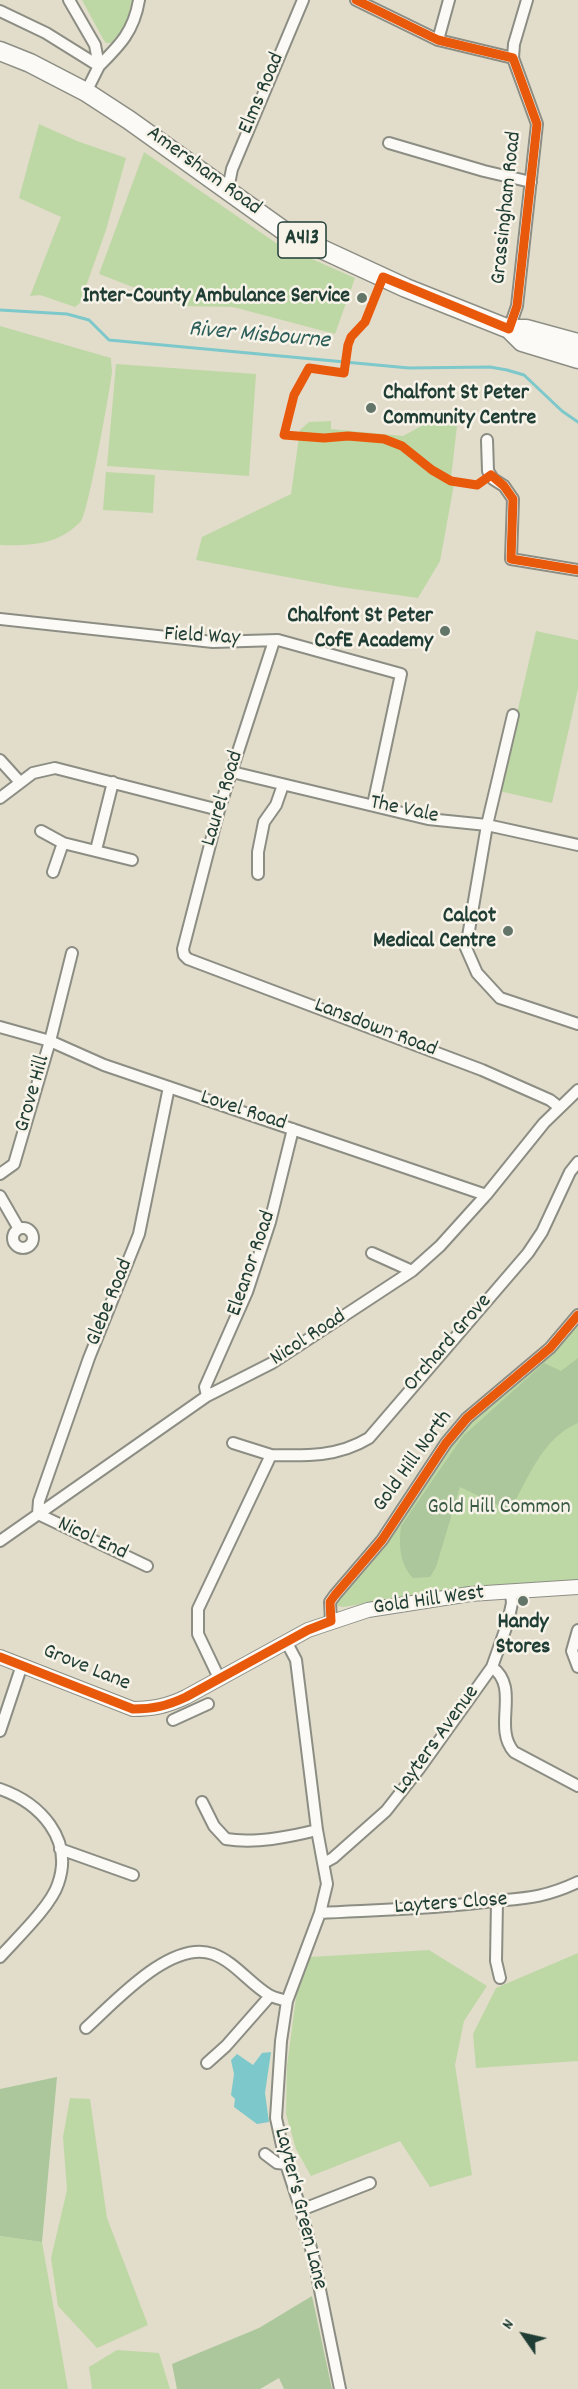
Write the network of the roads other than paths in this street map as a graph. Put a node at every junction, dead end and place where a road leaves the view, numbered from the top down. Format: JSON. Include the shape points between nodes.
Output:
{"nodes":[{"id":1,"x":69,"y":0,"type":"edge"},
{"id":2,"x":139,"y":0,"type":"edge"},
{"id":3,"x":303,"y":0,"type":"edge"},
{"id":4,"x":356,"y":0,"type":"edge"},
{"id":5,"x":449,"y":0,"type":"edge"},
{"id":6,"x":527,"y":0,"type":"edge"},
{"id":7,"x":0,"y":11,"type":"edge"},
{"id":8,"x":438,"y":40,"type":"junction"},
{"id":9,"x":0,"y":51,"type":"edge"},
{"id":10,"x":513,"y":58,"type":"junction"},
{"id":11,"x":99,"y":66,"type":"junction"},
{"id":12,"x":86,"y":92,"type":"junction"},
{"id":13,"x":389,"y":143,"type":"dead end"},
{"id":14,"x":531,"y":182,"type":"junction"},
{"id":15,"x":228,"y":189,"type":"junction"},
{"id":16,"x":508,"y":329,"type":"junction"},
{"id":17,"x":578,"y":343,"type":"edge"},
{"id":18,"x":578,"y":359,"type":"edge"},
{"id":19,"x":487,"y":440,"type":"dead end"},
{"id":20,"x":578,"y":570,"type":"edge"},
{"id":21,"x":0,"y":619,"type":"edge"},
{"id":22,"x":274,"y":640,"type":"junction"},
{"id":23,"x":513,"y":715,"type":"dead end"},
{"id":24,"x":0,"y":760,"type":"edge"},
{"id":25,"x":232,"y":772,"type":"junction"},
{"id":26,"x":19,"y":781,"type":"junction"},
{"id":27,"x":113,"y":782,"type":"junction"},
{"id":28,"x":283,"y":785,"type":"junction"},
{"id":29,"x":0,"y":798,"type":"edge"},
{"id":30,"x":372,"y":805,"type":"junction"},
{"id":31,"x":219,"y":810,"type":"junction"},
{"id":32,"x":488,"y":825,"type":"junction"},
{"id":33,"x":41,"y":831,"type":"dead end"},
{"id":34,"x":63,"y":843,"type":"junction"},
{"id":35,"x":578,"y":844,"type":"edge"},
{"id":36,"x":96,"y":850,"type":"junction"},
{"id":37,"x":132,"y":860,"type":"dead end"},
{"id":38,"x":53,"y":872,"type":"dead end"},
{"id":39,"x":258,"y":874,"type":"dead end"},
{"id":40,"x":72,"y":952,"type":"dead end"},
{"id":41,"x":188,"y":959,"type":"joint"},
{"id":42,"x":578,"y":1024,"type":"edge"},
{"id":43,"x":0,"y":1027,"type":"edge"},
{"id":44,"x":50,"y":1041,"type":"junction"},
{"id":45,"x":169,"y":1088,"type":"junction"},
{"id":46,"x":578,"y":1090,"type":"edge"},
{"id":47,"x":559,"y":1107,"type":"junction"},
{"id":48,"x":293,"y":1129,"type":"junction"},
{"id":49,"x":578,"y":1162,"type":"edge"},
{"id":50,"x":0,"y":1174,"type":"edge"},
{"id":51,"x":486,"y":1195,"type":"junction"},
{"id":52,"x":0,"y":1196,"type":"edge"},
{"id":53,"x":19,"y":1229,"type":"dead end"},
{"id":54,"x":372,"y":1253,"type":"dead end"},
{"id":55,"x":412,"y":1271,"type":"junction"},
{"id":56,"x":578,"y":1315,"type":"edge"},
{"id":57,"x":207,"y":1396,"type":"junction"},
{"id":58,"x":233,"y":1443,"type":"dead end"},
{"id":59,"x":272,"y":1455,"type":"junction"},
{"id":60,"x":38,"y":1514,"type":"junction"},
{"id":61,"x":0,"y":1541,"type":"edge"},
{"id":62,"x":147,"y":1566,"type":"dead end"},
{"id":63,"x":578,"y":1587,"type":"edge"},
{"id":64,"x":511,"y":1593,"type":"junction"},
{"id":65,"x":331,"y":1621,"type":"junction"},
{"id":66,"x":578,"y":1630,"type":"edge"},
{"id":67,"x":287,"y":1643,"type":"junction"},
{"id":68,"x":0,"y":1657,"type":"edge"},
{"id":69,"x":22,"y":1665,"type":"junction"},
{"id":70,"x":492,"y":1667,"type":"junction"},
{"id":71,"x":578,"y":1667,"type":"edge"},
{"id":72,"x":219,"y":1678,"type":"junction"},
{"id":73,"x":186,"y":1697,"type":"junction"},
{"id":74,"x":208,"y":1704,"type":"dead end"},
{"id":75,"x":194,"y":1709,"type":"junction"},
{"id":76,"x":173,"y":1720,"type":"dead end"},
{"id":77,"x":0,"y":1731,"type":"edge"},
{"id":78,"x":578,"y":1786,"type":"edge"},
{"id":79,"x":0,"y":1789,"type":"edge"},
{"id":80,"x":202,"y":1802,"type":"dead end"},
{"id":81,"x":317,"y":1830,"type":"junction"},
{"id":82,"x":60,"y":1849,"type":"junction"},
{"id":83,"x":324,"y":1863,"type":"junction"},
{"id":84,"x":133,"y":1875,"type":"dead end"},
{"id":85,"x":578,"y":1882,"type":"edge"},
{"id":86,"x":497,"y":1901,"type":"junction"},
{"id":87,"x":320,"y":1913,"type":"junction"},
{"id":88,"x":0,"y":1957,"type":"edge"},
{"id":89,"x":500,"y":1978,"type":"dead end"},
{"id":90,"x":270,"y":1996,"type":"junction"},
{"id":91,"x":287,"y":2001,"type":"junction"},
{"id":92,"x":86,"y":2028,"type":"dead end"},
{"id":93,"x":207,"y":2063,"type":"dead end"},
{"id":94,"x":265,"y":2154,"type":"dead end"},
{"id":95,"x":286,"y":2164,"type":"junction"},
{"id":96,"x":369,"y":2183,"type":"dead end"},
{"id":97,"x":302,"y":2210,"type":"junction"},
{"id":98,"x":340,"y":2389,"type":"edge"}],
"edges":[{"from":1,"to":11,"type":"street","via":[[95,45]]},
{"from":2,"to":11,"type":"street","via":[[136,18],[122,42]]},
{"from":3,"to":15,"type":"street","name":"Elms Road","via":[[232,169]]},
{"from":4,"to":8,"type":"street"},
{"from":5,"to":8,"type":"street"},
{"from":6,"to":10,"type":"street"},
{"from":7,"to":11,"type":"street","via":[[46,33]]},
{"from":8,"to":10,"type":"street"},
{"from":9,"to":12,"type":"highway","name":"Amersham Road","number":"A413"},
{"from":10,"to":14,"type":"street","name":"Grassingham Road","via":[[537,124]]},
{"from":11,"to":12,"type":"street"},
{"from":12,"to":15,"type":"highway","name":"Amersham Road","number":"A413"},
{"from":13,"to":14,"type":"street"},
{"from":14,"to":16,"type":"street","name":"Grassingham Road","via":[[517,306]]},
{"from":15,"to":16,"type":"highway","name":"Amersham Road","number":"A413","via":[[287,233],[406,288]]},
{"from":16,"to":17,"type":"highway","name":"Amersham Road","number":"A413","via":[[526,329]]},
{"from":16,"to":18,"type":"highway","name":"Amersham Road","number":"A413","via":[[522,342]]},
{"from":19,"to":20,"type":"street","via":[[488,471],[513,499],[511,559]]},
{"from":21,"to":22,"type":"street","name":"Field Way","via":[[213,642]]},
{"from":22,"to":25,"type":"street","name":"Laurel Road"},
{"from":22,"to":30,"type":"street","name":"Field Way","via":[[401,674]]},
{"from":23,"to":32,"type":"street"},
{"from":24,"to":26,"type":"street"},
{"from":25,"to":28,"type":"street","name":"The Vale"},
{"from":25,"to":31,"type":"street","name":"Laurel Road"},
{"from":26,"to":27,"type":"street","via":[[55,768]]},
{"from":26,"to":29,"type":"street"},
{"from":27,"to":31,"type":"street"},
{"from":27,"to":36,"type":"street"},
{"from":28,"to":30,"type":"street","name":"The Vale"},
{"from":28,"to":39,"type":"street","via":[[276,806],[264,822]]},
{"from":30,"to":32,"type":"street","name":"The Vale","via":[[428,819]]},
{"from":31,"to":41,"type":"street","name":"Laurel Road","via":[[183,949]]},
{"from":32,"to":35,"type":"street","name":"The Vale"},
{"from":32,"to":42,"type":"street","via":[[465,946],[467,954],[477,973],[500,998]]},
{"from":33,"to":34,"type":"street"},
{"from":34,"to":36,"type":"street"},
{"from":34,"to":38,"type":"street"},
{"from":36,"to":37,"type":"street"},
{"from":40,"to":44,"type":"street","name":"Grove Hill"},
{"from":41,"to":47,"type":"street","name":"Lansdown Road","via":[[482,1070]]},
{"from":43,"to":44,"type":"street","name":"Lovel Road"},
{"from":44,"to":45,"type":"street","name":"Lovel Road"},
{"from":44,"to":50,"type":"street","name":"Grove Hill","via":[[14,1164]]},
{"from":45,"to":48,"type":"street","name":"Lovel Road"},
{"from":45,"to":60,"type":"street","name":"Glebe Road","via":[[139,1234],[88,1359]]},
{"from":46,"to":47,"type":"street","name":"Nicol Road"},
{"from":47,"to":51,"type":"street","name":"Nicol Road"},
{"from":48,"to":51,"type":"street","name":"Lovel Road"},
{"from":48,"to":57,"type":"street","name":"Eleanor Road","via":[[270,1222],[247,1292],[205,1387]]},
{"from":49,"to":59,"type":"street","name":"Orchard Grove","via":[[528,1253],[369,1438],[353,1447],[316,1456]]},
{"from":51,"to":55,"type":"street","name":"Nicol Road"},
{"from":52,"to":53,"type":"street"},
{"from":54,"to":55,"type":"street"},
{"from":55,"to":57,"type":"street","name":"Nicol Road","via":[[272,1363]]},
{"from":56,"to":65,"type":"street","name":"Gold Hill North","via":[[550,1348],[467,1418],[446,1443],[382,1540],[334,1595],[330,1602]]},
{"from":57,"to":60,"type":"street","name":"Nicol Road"},
{"from":58,"to":59,"type":"street","name":"Orchard Grove"},
{"from":59,"to":72,"type":"street","via":[[198,1609],[198,1634]]},
{"from":60,"to":61,"type":"street","name":"Nicol Road"},
{"from":60,"to":62,"type":"street","name":"Nicol End"},
{"from":63,"to":64,"type":"street","name":"Gold Hill West"},
{"from":64,"to":65,"type":"street","name":"Gold Hill West","via":[[439,1597]]},
{"from":64,"to":70,"type":"street","name":"Layters Avenue","via":[[508,1622]]},
{"from":65,"to":67,"type":"street","name":"Gold Hill West"},
{"from":66,"to":71,"type":"street","via":[[572,1651]]},
{"from":67,"to":72,"type":"street","name":"Grove Lane"},
{"from":67,"to":81,"type":"street","name":"Layter's Green Lane","via":[[296,1660]]},
{"from":68,"to":69,"type":"street","name":"Grove Lane"},
{"from":69,"to":73,"type":"street","name":"Grove Lane","via":[[132,1709],[168,1706]]},
{"from":69,"to":77,"type":"street"},
{"from":70,"to":78,"type":"street","via":[[505,1681],[508,1745],[514,1752]]},
{"from":70,"to":83,"type":"street","name":"Layters Avenue","via":[[386,1811]]},
{"from":72,"to":73,"type":"street","name":"Grove Lane"},
{"from":73,"to":75,"type":"street"},
{"from":74,"to":75,"type":"street"},
{"from":75,"to":76,"type":"street"},
{"from":79,"to":82,"type":"street","via":[[16,1795],[47,1821],[55,1830]]},
{"from":80,"to":81,"type":"street","via":[[226,1839],[245,1841]]},
{"from":81,"to":83,"type":"street","name":"Layter's Green Lane"},
{"from":82,"to":84,"type":"street"},
{"from":82,"to":88,"type":"street","via":[[58,1885],[44,1908]]},
{"from":83,"to":87,"type":"street","name":"Layter's Green Lane","via":[[327,1884]]},
{"from":85,"to":86,"type":"street","name":"Layters Close","via":[[538,1897]]},
{"from":86,"to":87,"type":"street","name":"Layters Close"},
{"from":86,"to":89,"type":"street","via":[[496,1961]]},
{"from":87,"to":91,"type":"street","name":"Layter's Green Lane"},
{"from":90,"to":91,"type":"street"},
{"from":90,"to":92,"type":"street","via":[[212,1953],[182,1953],[152,1969]]},
{"from":90,"to":93,"type":"street"},
{"from":91,"to":95,"type":"street","name":"Layter's Green Lane","via":[[276,2118]]},
{"from":94,"to":95,"type":"street"},
{"from":95,"to":97,"type":"street","name":"Layter's Green Lane"},
{"from":96,"to":97,"type":"street"},
{"from":97,"to":98,"type":"street","name":"Layter's Green Lane"}]}
